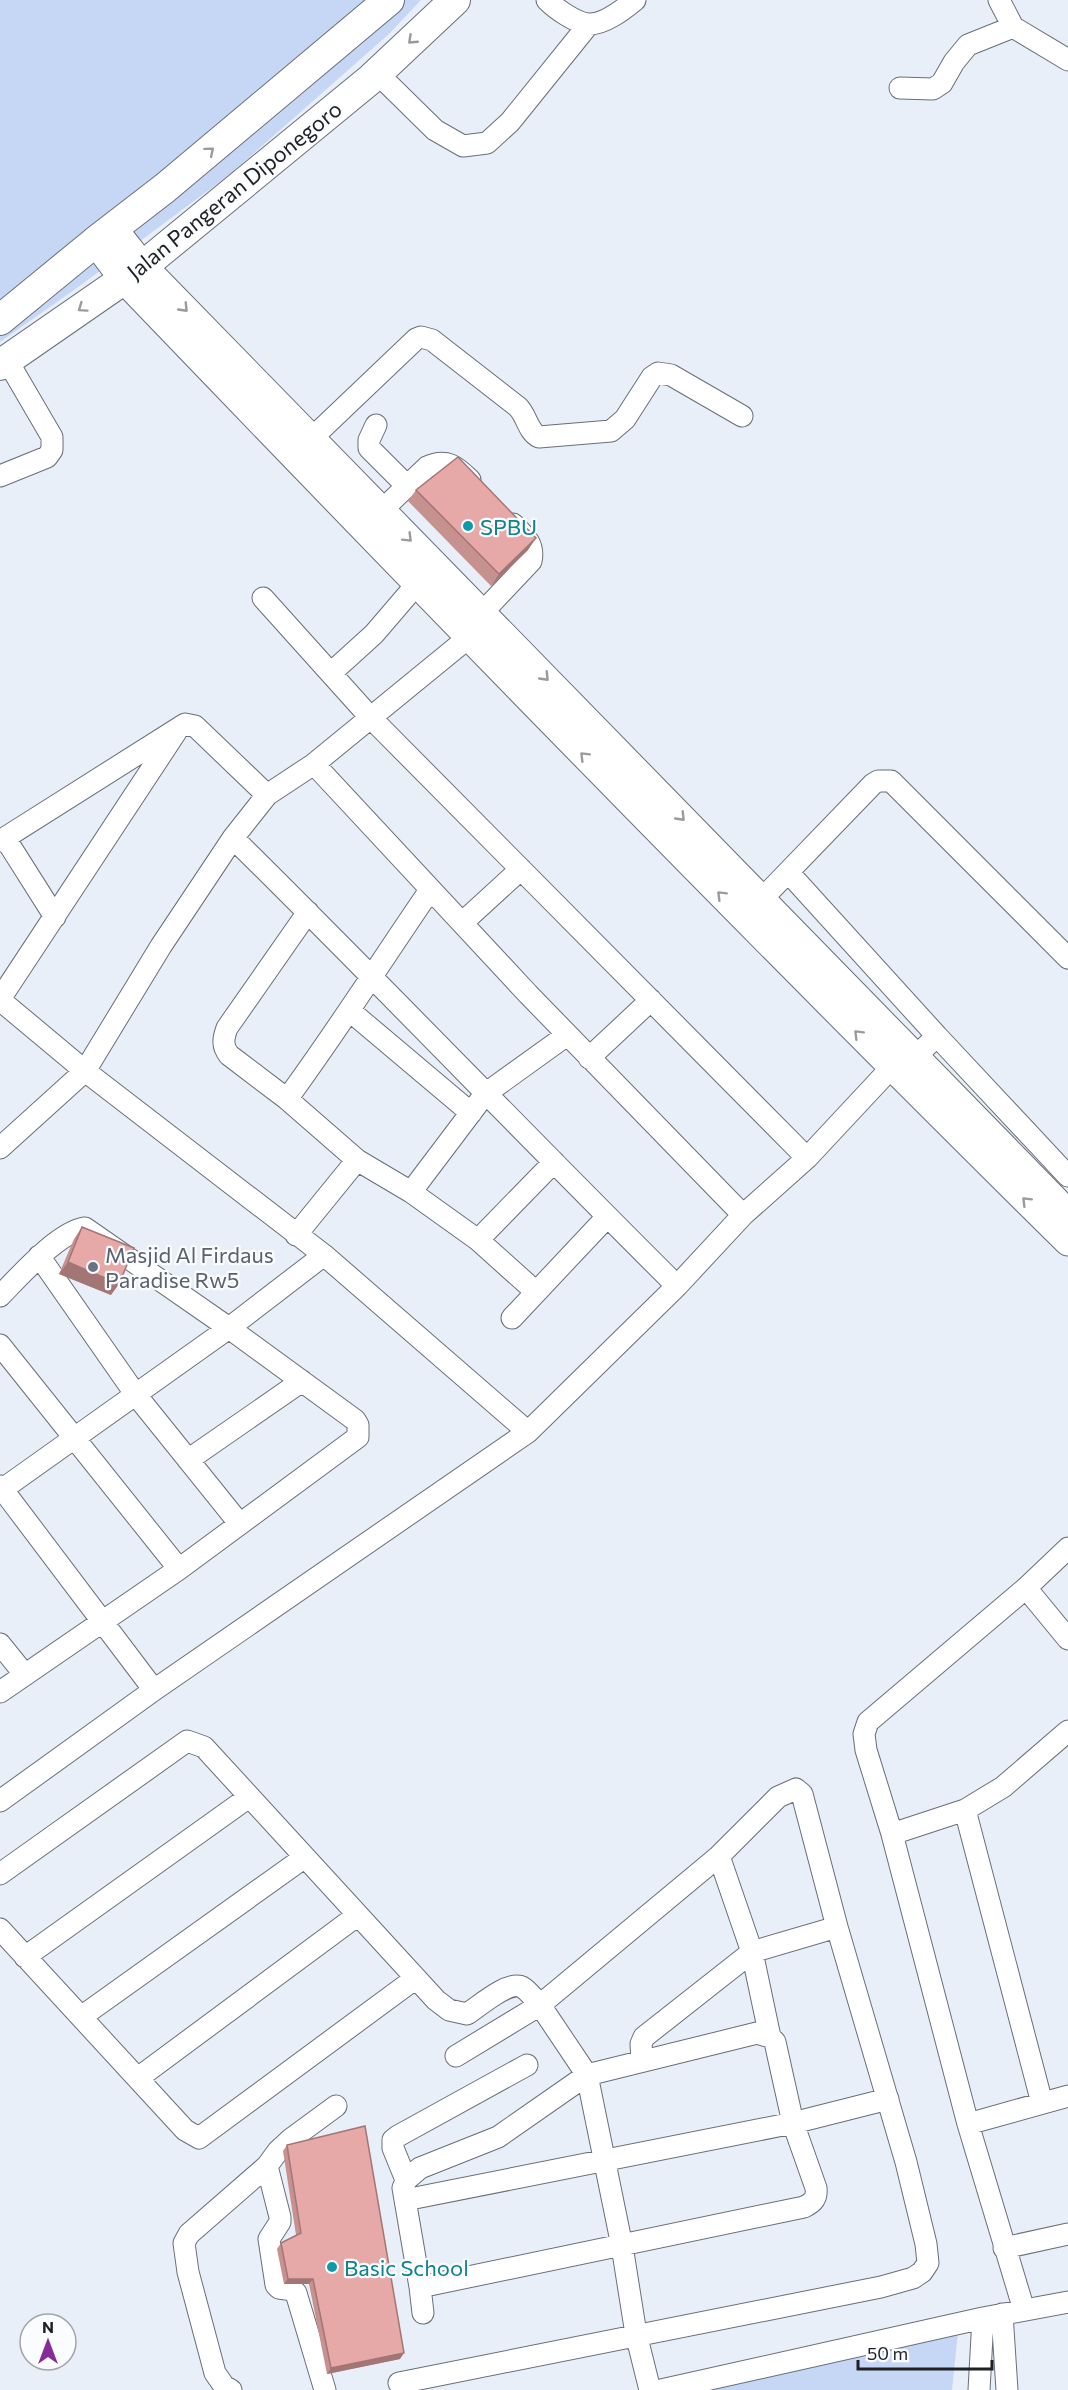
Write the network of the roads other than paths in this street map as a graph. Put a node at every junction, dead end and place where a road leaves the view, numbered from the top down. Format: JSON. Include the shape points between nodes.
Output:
{"nodes":[{"id":1,"x":389,"y":0,"type":"edge"},
{"id":2,"x":455,"y":0,"type":"edge"},
{"id":3,"x":548,"y":0,"type":"edge"},
{"id":4,"x":634,"y":0,"type":"edge"},
{"id":5,"x":999,"y":0,"type":"edge"},
{"id":6,"x":589,"y":24,"type":"junction"},
{"id":7,"x":1013,"y":27,"type":"junction"},
{"id":8,"x":1068,"y":60,"type":"edge"},
{"id":9,"x":377,"y":73,"type":"junction"},
{"id":10,"x":900,"y":88,"type":"dead end"},
{"id":11,"x":104,"y":235,"type":"junction"},
{"id":12,"x":133,"y":273,"type":"junction"},
{"id":13,"x":0,"y":320,"type":"edge"},
{"id":14,"x":4,"y":362,"type":"edge"},
{"id":15,"x":742,"y":416,"type":"dead end"},
{"id":16,"x":376,"y":425,"type":"dead end"},
{"id":17,"x":311,"y":439,"type":"junction"},
{"id":18,"x":0,"y":476,"type":"edge"},
{"id":19,"x":339,"y":486,"type":"junction"},
{"id":20,"x":407,"y":486,"type":"junction"},
{"id":21,"x":481,"y":491,"type":"edge"},
{"id":22,"x":496,"y":507,"type":"edge"},
{"id":23,"x":381,"y":511,"type":"junction"},
{"id":24,"x":416,"y":585,"type":"junction"},
{"id":25,"x":263,"y":598,"type":"dead end"},
{"id":26,"x":482,"y":613,"type":"junction"},
{"id":27,"x":468,"y":638,"type":"junction"},
{"id":28,"x":331,"y":673,"type":"junction"},
{"id":29,"x":370,"y":717,"type":"junction"},
{"id":30,"x":179,"y":726,"type":"junction"},
{"id":31,"x":314,"y":764,"type":"junction"},
{"id":32,"x":267,"y":795,"type":"junction"},
{"id":33,"x":233,"y":838,"type":"junction"},
{"id":34,"x":3,"y":840,"type":"edge"},
{"id":35,"x":520,"y":868,"type":"junction"},
{"id":36,"x":788,"y":872,"type":"junction"},
{"id":37,"x":430,"y":890,"type":"junction"},
{"id":38,"x":761,"y":900,"type":"junction"},
{"id":39,"x":308,"y":912,"type":"junction"},
{"id":40,"x":55,"y":917,"type":"junction"},
{"id":41,"x":462,"y":922,"type":"junction"},
{"id":42,"x":1068,"y":958,"type":"edge"},
{"id":43,"x":372,"y":975,"type":"junction"},
{"id":44,"x":0,"y":1000,"type":"edge"},
{"id":45,"x":651,"y":1000,"type":"junction"},
{"id":46,"x":350,"y":1011,"type":"junction"},
{"id":47,"x":567,"y":1035,"type":"junction"},
{"id":48,"x":937,"y":1036,"type":"junction"},
{"id":49,"x":589,"y":1058,"type":"junction"},
{"id":50,"x":903,"y":1062,"type":"junction"},
{"id":51,"x":85,"y":1071,"type":"junction"},
{"id":52,"x":485,"y":1094,"type":"junction"},
{"id":53,"x":287,"y":1099,"type":"junction"},
{"id":54,"x":471,"y":1113,"type":"junction"},
{"id":55,"x":0,"y":1148,"type":"edge"},
{"id":56,"x":807,"y":1158,"type":"junction"},
{"id":57,"x":357,"y":1160,"type":"junction"},
{"id":58,"x":554,"y":1162,"type":"junction"},
{"id":59,"x":1068,"y":1176,"type":"edge"},
{"id":60,"x":411,"y":1192,"type":"junction"},
{"id":61,"x":1065,"y":1206,"type":"edge"},
{"id":62,"x":743,"y":1215,"type":"junction"},
{"id":63,"x":607,"y":1217,"type":"junction"},
{"id":64,"x":296,"y":1235,"type":"junction"},
{"id":65,"x":478,"y":1240,"type":"junction"},
{"id":66,"x":1068,"y":1242,"type":"edge"},
{"id":67,"x":324,"y":1255,"type":"junction"},
{"id":68,"x":39,"y":1256,"type":"junction"},
{"id":69,"x":677,"y":1286,"type":"junction"},
{"id":70,"x":536,"y":1292,"type":"junction"},
{"id":71,"x":0,"y":1296,"type":"edge"},
{"id":72,"x":512,"y":1318,"type":"dead end"},
{"id":73,"x":229,"y":1328,"type":"junction"},
{"id":74,"x":0,"y":1345,"type":"edge"},
{"id":75,"x":302,"y":1381,"type":"junction"},
{"id":76,"x":136,"y":1395,"type":"junction"},
{"id":77,"x":528,"y":1432,"type":"junction"},
{"id":78,"x":74,"y":1439,"type":"junction"},
{"id":79,"x":188,"y":1460,"type":"junction"},
{"id":80,"x":1,"y":1489,"type":"edge"},
{"id":81,"x":239,"y":1523,"type":"junction"},
{"id":82,"x":1068,"y":1548,"type":"edge"},
{"id":83,"x":179,"y":1569,"type":"junction"},
{"id":84,"x":1026,"y":1588,"type":"junction"},
{"id":85,"x":104,"y":1621,"type":"junction"},
{"id":86,"x":1068,"y":1639,"type":"edge"},
{"id":87,"x":0,"y":1644,"type":"edge"},
{"id":88,"x":25,"y":1675,"type":"junction"},
{"id":89,"x":154,"y":1690,"type":"junction"},
{"id":90,"x":0,"y":1692,"type":"edge"},
{"id":91,"x":1068,"y":1731,"type":"edge"},
{"id":92,"x":249,"y":1797,"type":"junction"},
{"id":93,"x":0,"y":1801,"type":"edge"},
{"id":94,"x":965,"y":1810,"type":"junction"},
{"id":95,"x":892,"y":1834,"type":"junction"},
{"id":96,"x":719,"y":1856,"type":"junction"},
{"id":97,"x":305,"y":1857,"type":"junction"},
{"id":98,"x":0,"y":1874,"type":"edge"},
{"id":99,"x":358,"y":1915,"type":"junction"},
{"id":100,"x":837,"y":1927,"type":"junction"},
{"id":101,"x":0,"y":1929,"type":"edge"},
{"id":102,"x":752,"y":1952,"type":"junction"},
{"id":103,"x":26,"y":1957,"type":"junction"},
{"id":104,"x":416,"y":1978,"type":"junction"},
{"id":105,"x":540,"y":2005,"type":"junction"},
{"id":106,"x":81,"y":2017,"type":"junction"},
{"id":107,"x":770,"y":2037,"type":"junction"},
{"id":108,"x":456,"y":2056,"type":"dead end"},
{"id":109,"x":642,"y":2060,"type":"junction"},
{"id":110,"x":527,"y":2065,"type":"dead end"},
{"id":111,"x":586,"y":2075,"type":"junction"},
{"id":112,"x":138,"y":2078,"type":"junction"},
{"id":113,"x":1068,"y":2096,"type":"edge"},
{"id":114,"x":888,"y":2099,"type":"junction"},
{"id":115,"x":1042,"y":2103,"type":"junction"},
{"id":116,"x":336,"y":2106,"type":"dead end"},
{"id":117,"x":794,"y":2123,"type":"junction"},
{"id":118,"x":968,"y":2124,"type":"junction"},
{"id":119,"x":604,"y":2162,"type":"junction"},
{"id":120,"x":267,"y":2166,"type":"junction"},
{"id":121,"x":406,"y":2190,"type":"junction"},
{"id":122,"x":1068,"y":2234,"type":"edge"},
{"id":123,"x":622,"y":2246,"type":"junction"},
{"id":124,"x":1004,"y":2248,"type":"junction"},
{"id":125,"x":420,"y":2287,"type":"junction"},
{"id":126,"x":1068,"y":2302,"type":"edge"},
{"id":127,"x":1024,"y":2310,"type":"junction"},
{"id":128,"x":423,"y":2313,"type":"dead end"},
{"id":129,"x":992,"y":2316,"type":"junction"},
{"id":130,"x":636,"y":2334,"type":"junction"},
{"id":131,"x":399,"y":2383,"type":"dead end"},
{"id":132,"x":692,"y":2386,"type":"edge"},
{"id":133,"x":231,"y":2390,"type":"edge"},
{"id":134,"x":325,"y":2390,"type":"edge"},
{"id":135,"x":650,"y":2390,"type":"edge"},
{"id":136,"x":661,"y":2390,"type":"edge"},
{"id":137,"x":979,"y":2390,"type":"edge"},
{"id":138,"x":1007,"y":2390,"type":"edge"}],
"edges":[{"from":11,"to":1,"type":"highway","name":"Jalan Pangeran Diponegoro","one_way":true},
{"from":2,"to":9,"type":"highway","name":"Jalan Pangeran Diponegoro","one_way":true},
{"from":3,"to":6,"type":"street","via":[[559,11]]},
{"from":4,"to":6,"type":"street","via":[[616,15]]},
{"from":5,"to":7,"type":"street"},
{"from":6,"to":9,"type":"street","via":[[510,122],[487,143],[463,146],[435,130]]},
{"from":7,"to":8,"type":"street"},
{"from":7,"to":10,"type":"street","via":[[968,45],[942,83],[933,89]]},
{"from":9,"to":12,"type":"highway","name":"Jalan Pangeran Diponegoro"},
{"from":11,"to":12,"type":"main road"},
{"from":11,"to":13,"type":"highway","name":"Jalan Pangeran Diponegoro"},
{"from":12,"to":14,"type":"highway","name":"Jalan Pangeran Diponegoro","one_way":true},
{"from":12,"to":17,"type":"main road","one_way":true},
{"from":12,"to":19,"type":"main road"},
{"from":14,"to":18,"type":"street","via":[[53,444],[47,457]]},
{"from":15,"to":17,"type":"street","via":[[671,375],[658,373],[612,431],[539,437],[518,407],[432,339],[421,337]]},
{"from":16,"to":20,"type":"street","via":[[369,448]]},
{"from":17,"to":19,"type":"main road"},
{"from":19,"to":23,"type":"main road"},
{"from":19,"to":24,"type":"main road"},
{"from":20,"to":21,"type":"street","via":[[427,467],[442,462],[458,468]]},
{"from":20,"to":23,"type":"street"},
{"from":22,"to":26,"type":"street","via":[[527,539],[532,555],[531,561]]},
{"from":23,"to":26,"type":"main road","one_way":true},
{"from":24,"to":27,"type":"main road"},
{"from":24,"to":28,"type":"street","via":[[374,634]]},
{"from":25,"to":28,"type":"street"},
{"from":26,"to":38,"type":"main road","one_way":true},
{"from":27,"to":29,"type":"street"},
{"from":50,"to":27,"type":"main road","one_way":true},
{"from":28,"to":29,"type":"street"},
{"from":29,"to":31,"type":"street"},
{"from":29,"to":35,"type":"street"},
{"from":30,"to":32,"type":"street","via":[[195,726]]},
{"from":30,"to":34,"type":"street"},
{"from":30,"to":40,"type":"street"},
{"from":31,"to":32,"type":"street"},
{"from":31,"to":37,"type":"street"},
{"from":32,"to":33,"type":"street"},
{"from":33,"to":39,"type":"street"},
{"from":33,"to":51,"type":"street"},
{"from":34,"to":40,"type":"street"},
{"from":35,"to":41,"type":"street"},
{"from":35,"to":45,"type":"street"},
{"from":36,"to":38,"type":"street"},
{"from":36,"to":42,"type":"street","via":[[873,784],[891,781]]},
{"from":36,"to":48,"type":"street"},
{"from":37,"to":41,"type":"street"},
{"from":37,"to":43,"type":"street"},
{"from":38,"to":50,"type":"main road"},
{"from":39,"to":43,"type":"street"},
{"from":39,"to":53,"type":"street","via":[[227,1028],[223,1040],[229,1055]]},
{"from":40,"to":44,"type":"street"},
{"from":41,"to":47,"type":"street"},
{"from":43,"to":46,"type":"street"},
{"from":43,"to":52,"type":"street"},
{"from":44,"to":51,"type":"street"},
{"from":45,"to":49,"type":"street"},
{"from":45,"to":56,"type":"street"},
{"from":46,"to":53,"type":"street"},
{"from":46,"to":54,"type":"street"},
{"from":47,"to":49,"type":"street"},
{"from":47,"to":52,"type":"street"},
{"from":48,"to":50,"type":"street"},
{"from":48,"to":59,"type":"street"},
{"from":49,"to":62,"type":"street"},
{"from":50,"to":56,"type":"street"},
{"from":50,"to":61,"type":"main road"},
{"from":66,"to":50,"type":"main road","one_way":true},
{"from":51,"to":55,"type":"street"},
{"from":51,"to":64,"type":"street"},
{"from":52,"to":54,"type":"street"},
{"from":52,"to":58,"type":"street"},
{"from":53,"to":57,"type":"street"},
{"from":54,"to":60,"type":"street"},
{"from":56,"to":62,"type":"street"},
{"from":57,"to":60,"type":"street"},
{"from":57,"to":64,"type":"street"},
{"from":58,"to":63,"type":"street"},
{"from":58,"to":65,"type":"street"},
{"from":60,"to":65,"type":"street"},
{"from":62,"to":69,"type":"street"},
{"from":63,"to":69,"type":"street"},
{"from":63,"to":70,"type":"street"},
{"from":64,"to":67,"type":"street"},
{"from":65,"to":70,"type":"street"},
{"from":67,"to":73,"type":"street"},
{"from":67,"to":77,"type":"street"},
{"from":68,"to":71,"type":"street"},
{"from":68,"to":73,"type":"street","via":[[72,1232],[85,1228]]},
{"from":68,"to":76,"type":"street"},
{"from":69,"to":77,"type":"street"},
{"from":70,"to":72,"type":"street"},
{"from":73,"to":75,"type":"street"},
{"from":73,"to":76,"type":"street"},
{"from":74,"to":78,"type":"street"},
{"from":75,"to":79,"type":"street"},
{"from":75,"to":81,"type":"street","via":[[355,1420],[358,1437]]},
{"from":76,"to":78,"type":"street"},
{"from":76,"to":79,"type":"street"},
{"from":77,"to":89,"type":"street"},
{"from":78,"to":80,"type":"street"},
{"from":78,"to":83,"type":"street"},
{"from":79,"to":81,"type":"street"},
{"from":80,"to":85,"type":"street"},
{"from":81,"to":83,"type":"street"},
{"from":82,"to":84,"type":"street"},
{"from":83,"to":85,"type":"street"},
{"from":84,"to":86,"type":"street"},
{"from":84,"to":95,"type":"street","via":[[868,1722],[864,1734],[866,1750]]},
{"from":85,"to":88,"type":"street"},
{"from":85,"to":89,"type":"street"},
{"from":87,"to":88,"type":"street"},
{"from":88,"to":90,"type":"street"},
{"from":89,"to":93,"type":"street"},
{"from":91,"to":94,"type":"street","via":[[1003,1787]]},
{"from":92,"to":97,"type":"street"},
{"from":92,"to":98,"type":"street","via":[[204,1747],[187,1741]]},
{"from":92,"to":103,"type":"street"},
{"from":94,"to":95,"type":"street"},
{"from":94,"to":115,"type":"street"},
{"from":95,"to":118,"type":"street"},
{"from":96,"to":100,"type":"street","via":[[778,1797],[796,1789],[802,1794]]},
{"from":96,"to":102,"type":"street"},
{"from":96,"to":105,"type":"street"},
{"from":97,"to":99,"type":"street"},
{"from":97,"to":106,"type":"street"},
{"from":99,"to":104,"type":"street"},
{"from":99,"to":112,"type":"street"},
{"from":100,"to":102,"type":"street"},
{"from":100,"to":114,"type":"street"},
{"from":101,"to":103,"type":"street"},
{"from":102,"to":107,"type":"street"},
{"from":102,"to":109,"type":"street","via":[[644,2037]]},
{"from":103,"to":106,"type":"street"},
{"from":104,"to":105,"type":"street","via":[[448,2010],[459,2013],[467,2014],[516,1985]]},
{"from":104,"to":112,"type":"street","via":[[199,2138],[185,2130]]},
{"from":105,"to":108,"type":"street"},
{"from":105,"to":111,"type":"street"},
{"from":106,"to":112,"type":"street"},
{"from":107,"to":109,"type":"street","via":[[757,2033],[743,2035]]},
{"from":107,"to":117,"type":"street","via":[[775,2042]]},
{"from":109,"to":111,"type":"street"},
{"from":110,"to":121,"type":"street","via":[[393,2140]]},
{"from":111,"to":119,"type":"street"},
{"from":111,"to":121,"type":"street","via":[[498,2137],[420,2168]]},
{"from":113,"to":115,"type":"street"},
{"from":114,"to":117,"type":"street"},
{"from":114,"to":130,"type":"street","via":[[926,2244],[928,2263],[922,2272],[880,2287]]},
{"from":115,"to":118,"type":"street"},
{"from":116,"to":120,"type":"street","via":[[291,2139]]},
{"from":117,"to":119,"type":"street"},
{"from":117,"to":123,"type":"street","via":[[816,2188],[812,2203]]},
{"from":118,"to":124,"type":"street"},
{"from":119,"to":121,"type":"street"},
{"from":119,"to":123,"type":"street"},
{"from":120,"to":133,"type":"street","via":[[189,2234],[184,2243],[188,2272],[216,2373]]},
{"from":120,"to":134,"type":"street","via":[[280,2217],[269,2239],[276,2285],[296,2293]]},
{"from":121,"to":125,"type":"street"},
{"from":122,"to":124,"type":"street"},
{"from":123,"to":125,"type":"street"},
{"from":123,"to":130,"type":"street"},
{"from":124,"to":127,"type":"street"},
{"from":125,"to":128,"type":"street"},
{"from":126,"to":127,"type":"street"},
{"from":127,"to":129,"type":"street"},
{"from":129,"to":132,"type":"street"},
{"from":129,"to":137,"type":"street"},
{"from":129,"to":138,"type":"street"},
{"from":130,"to":131,"type":"street"},
{"from":130,"to":135,"type":"street"},
{"from":132,"to":136,"type":"street"}]}
